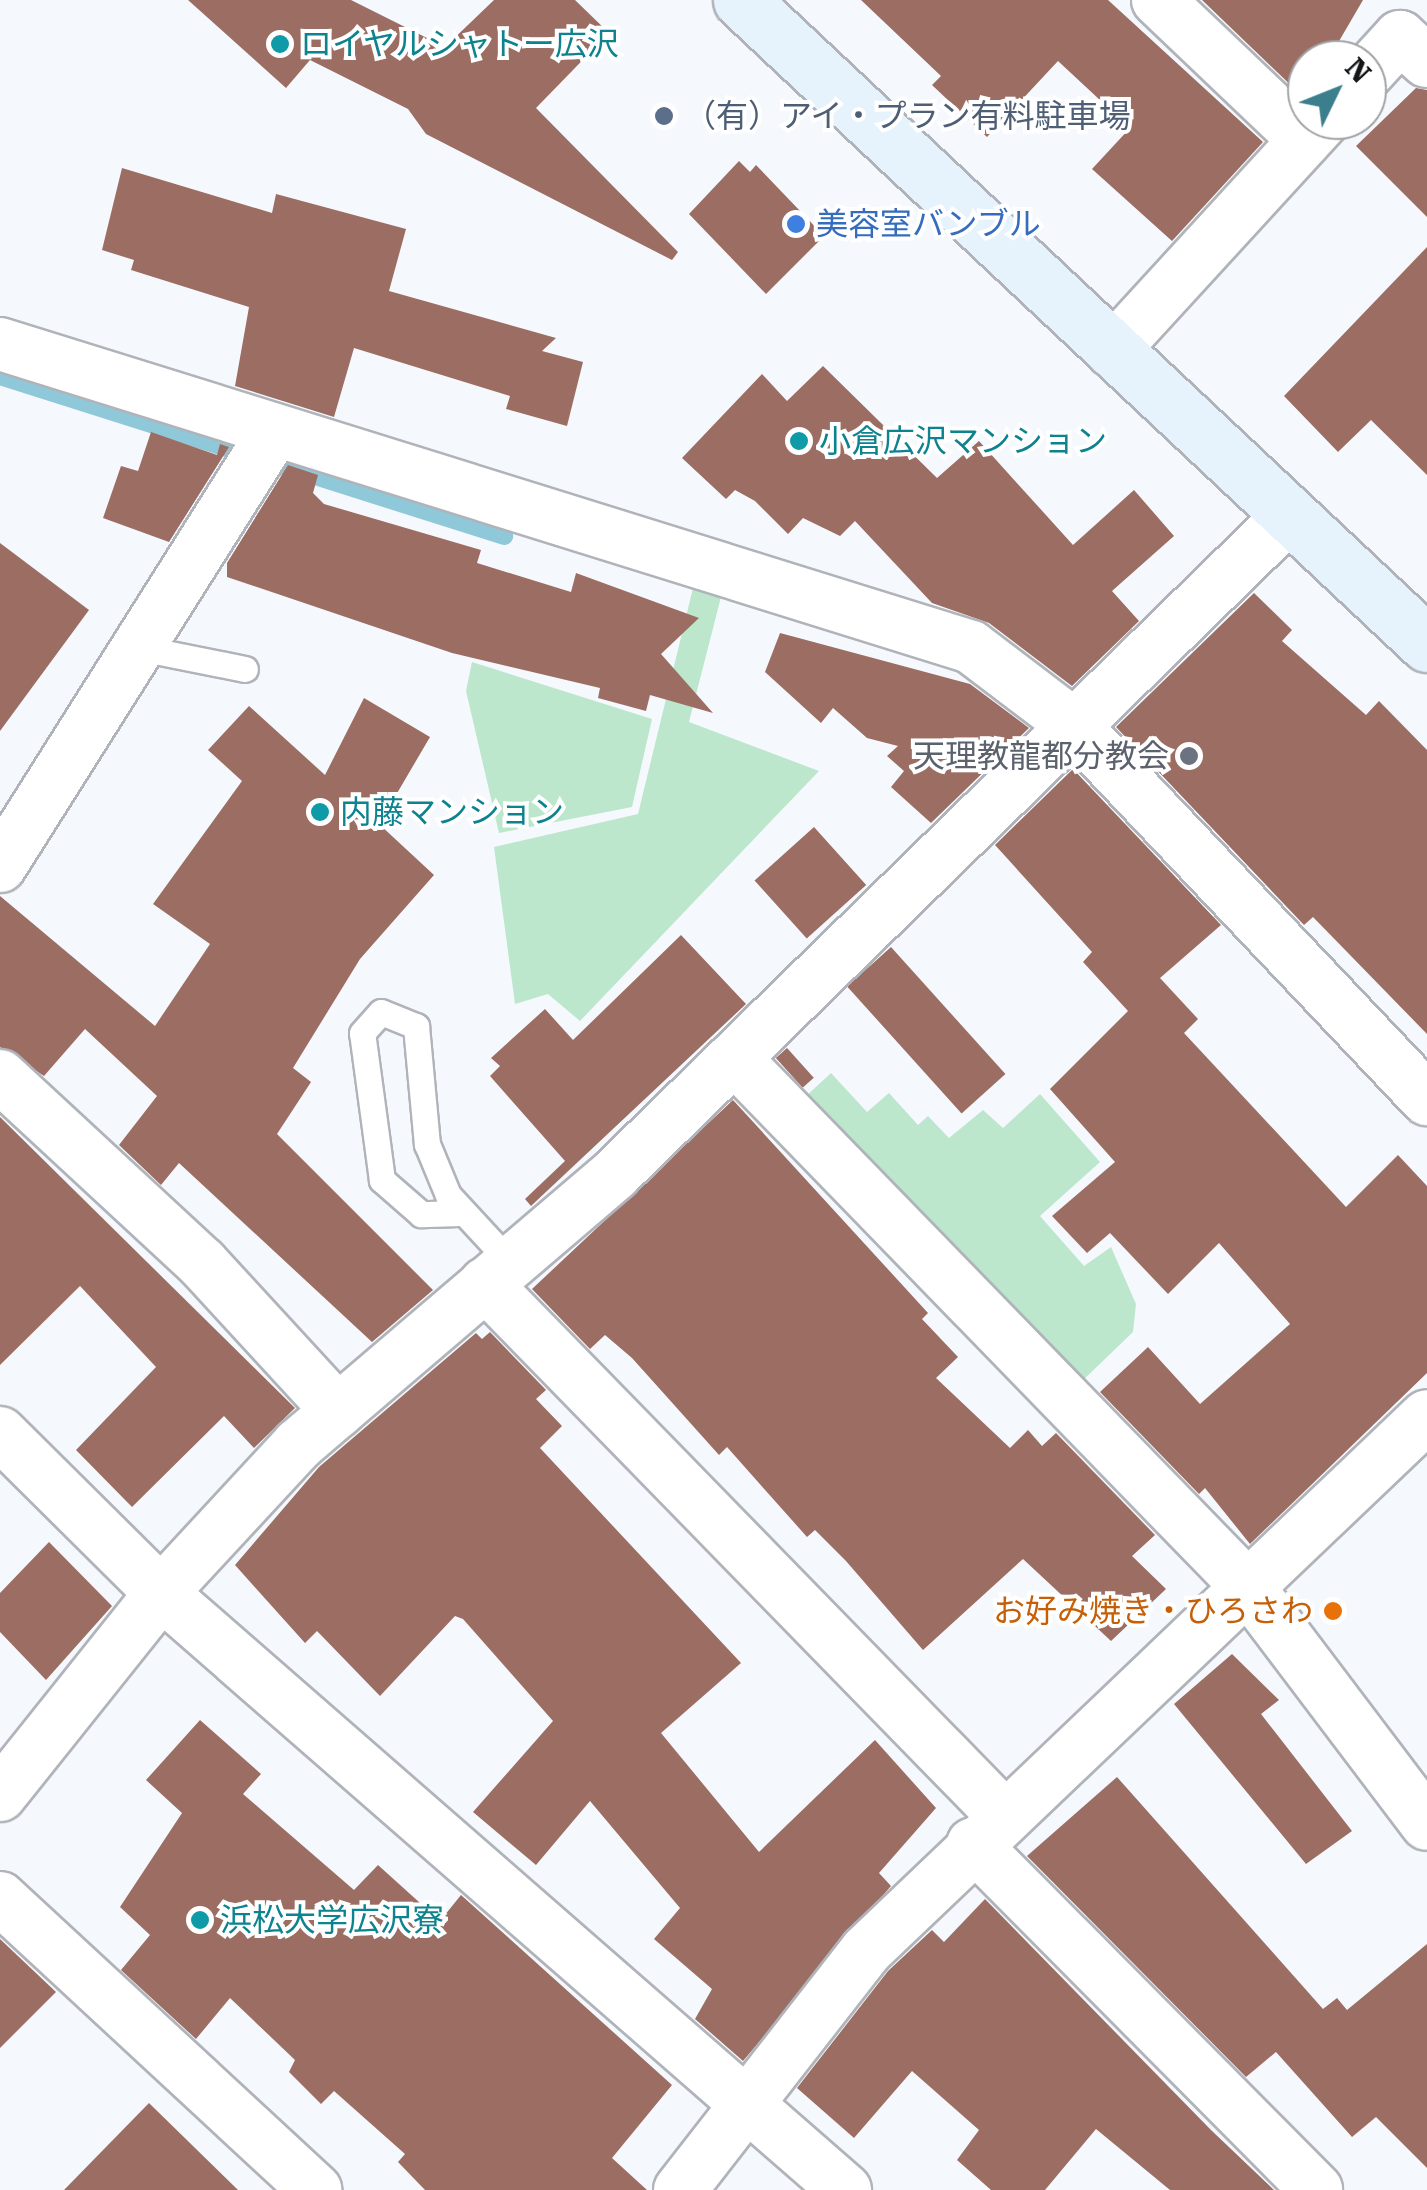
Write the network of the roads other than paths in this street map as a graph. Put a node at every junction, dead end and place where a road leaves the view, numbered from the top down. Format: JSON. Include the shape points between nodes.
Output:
{"nodes":[{"id":1,"x":741,"y":0,"type":"edge"},
{"id":2,"x":1158,"y":0,"type":"edge"},
{"id":3,"x":1387,"y":51,"type":"edge"},
{"id":4,"x":1427,"y":60,"type":"edge"},
{"id":5,"x":1287,"y":107,"type":"edge"},
{"id":6,"x":1306,"y":140,"type":"edge"},
{"id":7,"x":0,"y":344,"type":"edge"},
{"id":8,"x":1112,"y":351,"type":"junction"},
{"id":9,"x":274,"y":432,"type":"junction"},
{"id":10,"x":1288,"y":517,"type":"junction"},
{"id":11,"x":1427,"y":644,"type":"edge"},
{"id":12,"x":135,"y":648,"type":"junction"},
{"id":13,"x":245,"y":669,"type":"dead end"},
{"id":14,"x":1071,"y":723,"type":"junction"},
{"id":15,"x":0,"y":866,"type":"edge"},
{"id":16,"x":734,"y":1058,"type":"junction"},
{"id":17,"x":0,"y":1076,"type":"edge"},
{"id":18,"x":1427,"y":1099,"type":"edge"},
{"id":19,"x":459,"y":1213,"type":"junction"},
{"id":20,"x":498,"y":1273,"type":"junction"},
{"id":21,"x":338,"y":1411,"type":"junction"},
{"id":22,"x":1427,"y":1416,"type":"edge"},
{"id":23,"x":0,"y":1433,"type":"edge"},
{"id":24,"x":1247,"y":1586,"type":"junction"},
{"id":25,"x":161,"y":1593,"type":"junction"},
{"id":26,"x":0,"y":1795,"type":"edge"},
{"id":27,"x":1427,"y":1824,"type":"edge"},
{"id":28,"x":988,"y":1829,"type":"junction"},
{"id":29,"x":0,"y":1898,"type":"edge"},
{"id":30,"x":744,"y":2102,"type":"junction"},
{"id":31,"x":314,"y":2190,"type":"edge"},
{"id":32,"x":680,"y":2190,"type":"edge"},
{"id":33,"x":844,"y":2190,"type":"edge"},
{"id":34,"x":1316,"y":2190,"type":"edge"}],
"edges":[{"from":1,"to":8,"type":"street"},
{"from":2,"to":5,"type":"street"},
{"from":3,"to":4,"type":"street","via":[[1400,37]]},
{"from":6,"to":8,"type":"street"},
{"from":7,"to":9,"type":"street"},
{"from":8,"to":10,"type":"street"},
{"from":9,"to":12,"type":"street"},
{"from":9,"to":14,"type":"street","via":[[971,647]]},
{"from":10,"to":11,"type":"street"},
{"from":10,"to":14,"type":"street"},
{"from":12,"to":13,"type":"lane"},
{"from":12,"to":15,"type":"street"},
{"from":14,"to":16,"type":"street"},
{"from":14,"to":18,"type":"street"},
{"from":16,"to":20,"type":"street"},
{"from":16,"to":24,"type":"street"},
{"from":17,"to":21,"type":"street","via":[[202,1263]]},
{"from":19,"to":19,"type":"lane","via":[[428,1144],[416,1026],[382,1012],[362,1033],[382,1180],[422,1214]]},
{"from":19,"to":20,"type":"lane"},
{"from":20,"to":21,"type":"street"},
{"from":20,"to":28,"type":"street"},
{"from":21,"to":25,"type":"street"},
{"from":22,"to":24,"type":"street"},
{"from":23,"to":25,"type":"street"},
{"from":24,"to":27,"type":"street"},
{"from":24,"to":28,"type":"street"},
{"from":25,"to":26,"type":"street"},
{"from":25,"to":30,"type":"street"},
{"from":28,"to":30,"type":"street","via":[[866,1951]]},
{"from":28,"to":34,"type":"street"},
{"from":29,"to":31,"type":"street"},
{"from":30,"to":32,"type":"street"},
{"from":30,"to":33,"type":"street"}]}
